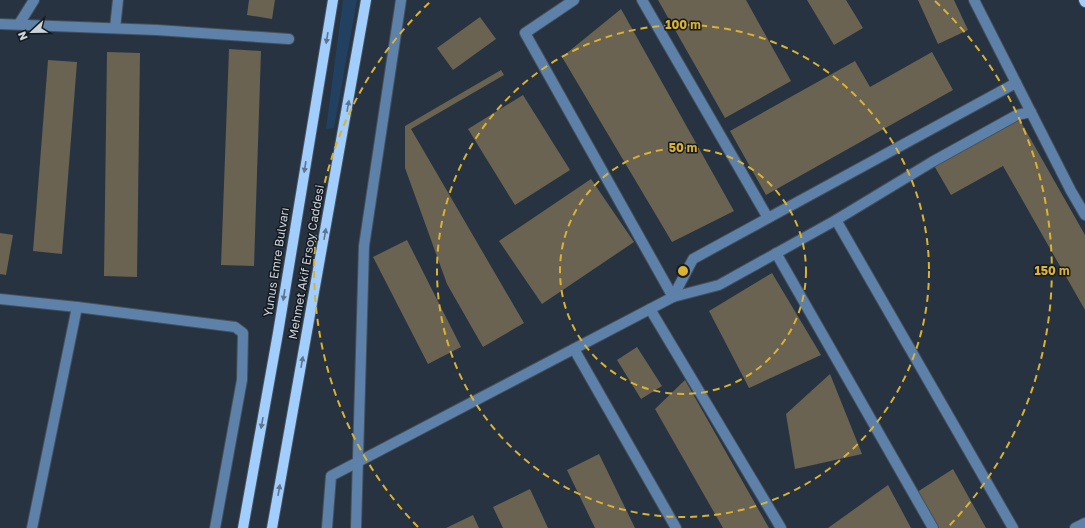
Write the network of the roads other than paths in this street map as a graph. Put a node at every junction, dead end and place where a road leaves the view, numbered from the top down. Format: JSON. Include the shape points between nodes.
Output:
{"nodes":[{"id":1,"x":34,"y":0,"type":"edge"},
{"id":2,"x":118,"y":0,"type":"edge"},
{"id":3,"x":333,"y":0,"type":"edge"},
{"id":4,"x":366,"y":0,"type":"edge"},
{"id":5,"x":401,"y":0,"type":"edge"},
{"id":6,"x":574,"y":0,"type":"edge"},
{"id":7,"x":642,"y":0,"type":"edge"},
{"id":8,"x":974,"y":0,"type":"edge"},
{"id":9,"x":0,"y":24,"type":"edge"},
{"id":10,"x":19,"y":24,"type":"junction"},
{"id":11,"x":115,"y":28,"type":"junction"},
{"id":12,"x":290,"y":40,"type":"dead end"},
{"id":13,"x":1016,"y":83,"type":"junction"},
{"id":14,"x":1031,"y":112,"type":"junction"},
{"id":15,"x":1085,"y":215,"type":"edge"},
{"id":16,"x":768,"y":218,"type":"junction"},
{"id":17,"x":836,"y":220,"type":"junction"},
{"id":18,"x":776,"y":253,"type":"junction"},
{"id":19,"x":673,"y":297,"type":"junction"},
{"id":20,"x":0,"y":299,"type":"edge"},
{"id":21,"x":77,"y":307,"type":"junction"},
{"id":22,"x":650,"y":309,"type":"junction"},
{"id":23,"x":574,"y":349,"type":"junction"},
{"id":24,"x":358,"y":462,"type":"junction"},
{"id":25,"x":1085,"y":522,"type":"edge"},
{"id":26,"x":32,"y":528,"type":"edge"},
{"id":27,"x":215,"y":528,"type":"edge"},
{"id":28,"x":243,"y":528,"type":"edge"},
{"id":29,"x":272,"y":528,"type":"edge"},
{"id":30,"x":327,"y":528,"type":"edge"},
{"id":31,"x":356,"y":528,"type":"edge"},
{"id":32,"x":676,"y":528,"type":"edge"},
{"id":33,"x":780,"y":528,"type":"edge"},
{"id":34,"x":933,"y":528,"type":"edge"},
{"id":35,"x":1013,"y":528,"type":"edge"},
{"id":36,"x":1075,"y":528,"type":"edge"}],
"edges":[{"from":1,"to":10,"type":"lane"},
{"from":2,"to":11,"type":"lane"},
{"from":3,"to":28,"type":"main road","name":"Yunus Emre Bulvarı","one_way":true},
{"from":29,"to":4,"type":"main road","name":"Mehmet Akif Ersoy Caddesi","one_way":true},
{"from":5,"to":24,"type":"lane","via":[[364,246]]},
{"from":6,"to":19,"type":"lane","via":[[525,33]]},
{"from":7,"to":16,"type":"lane"},
{"from":8,"to":13,"type":"lane"},
{"from":9,"to":10,"type":"lane"},
{"from":10,"to":11,"type":"lane"},
{"from":11,"to":12,"type":"lane"},
{"from":13,"to":14,"type":"lane"},
{"from":13,"to":16,"type":"lane"},
{"from":14,"to":15,"type":"lane"},
{"from":14,"to":17,"type":"lane","via":[[1017,115],[932,162]]},
{"from":16,"to":19,"type":"lane","via":[[693,259]]},
{"from":17,"to":18,"type":"lane"},
{"from":17,"to":35,"type":"lane"},
{"from":18,"to":19,"type":"lane","via":[[718,285]]},
{"from":18,"to":34,"type":"lane"},
{"from":19,"to":22,"type":"lane"},
{"from":20,"to":21,"type":"lane"},
{"from":21,"to":26,"type":"lane"},
{"from":21,"to":27,"type":"lane","via":[[235,327],[243,333],[242,380]]},
{"from":22,"to":23,"type":"lane"},
{"from":22,"to":33,"type":"lane"},
{"from":23,"to":24,"type":"lane"},
{"from":23,"to":32,"type":"lane"},
{"from":24,"to":30,"type":"lane","via":[[331,476]]},
{"from":24,"to":31,"type":"lane"},
{"from":25,"to":36,"type":"lane"}]}
